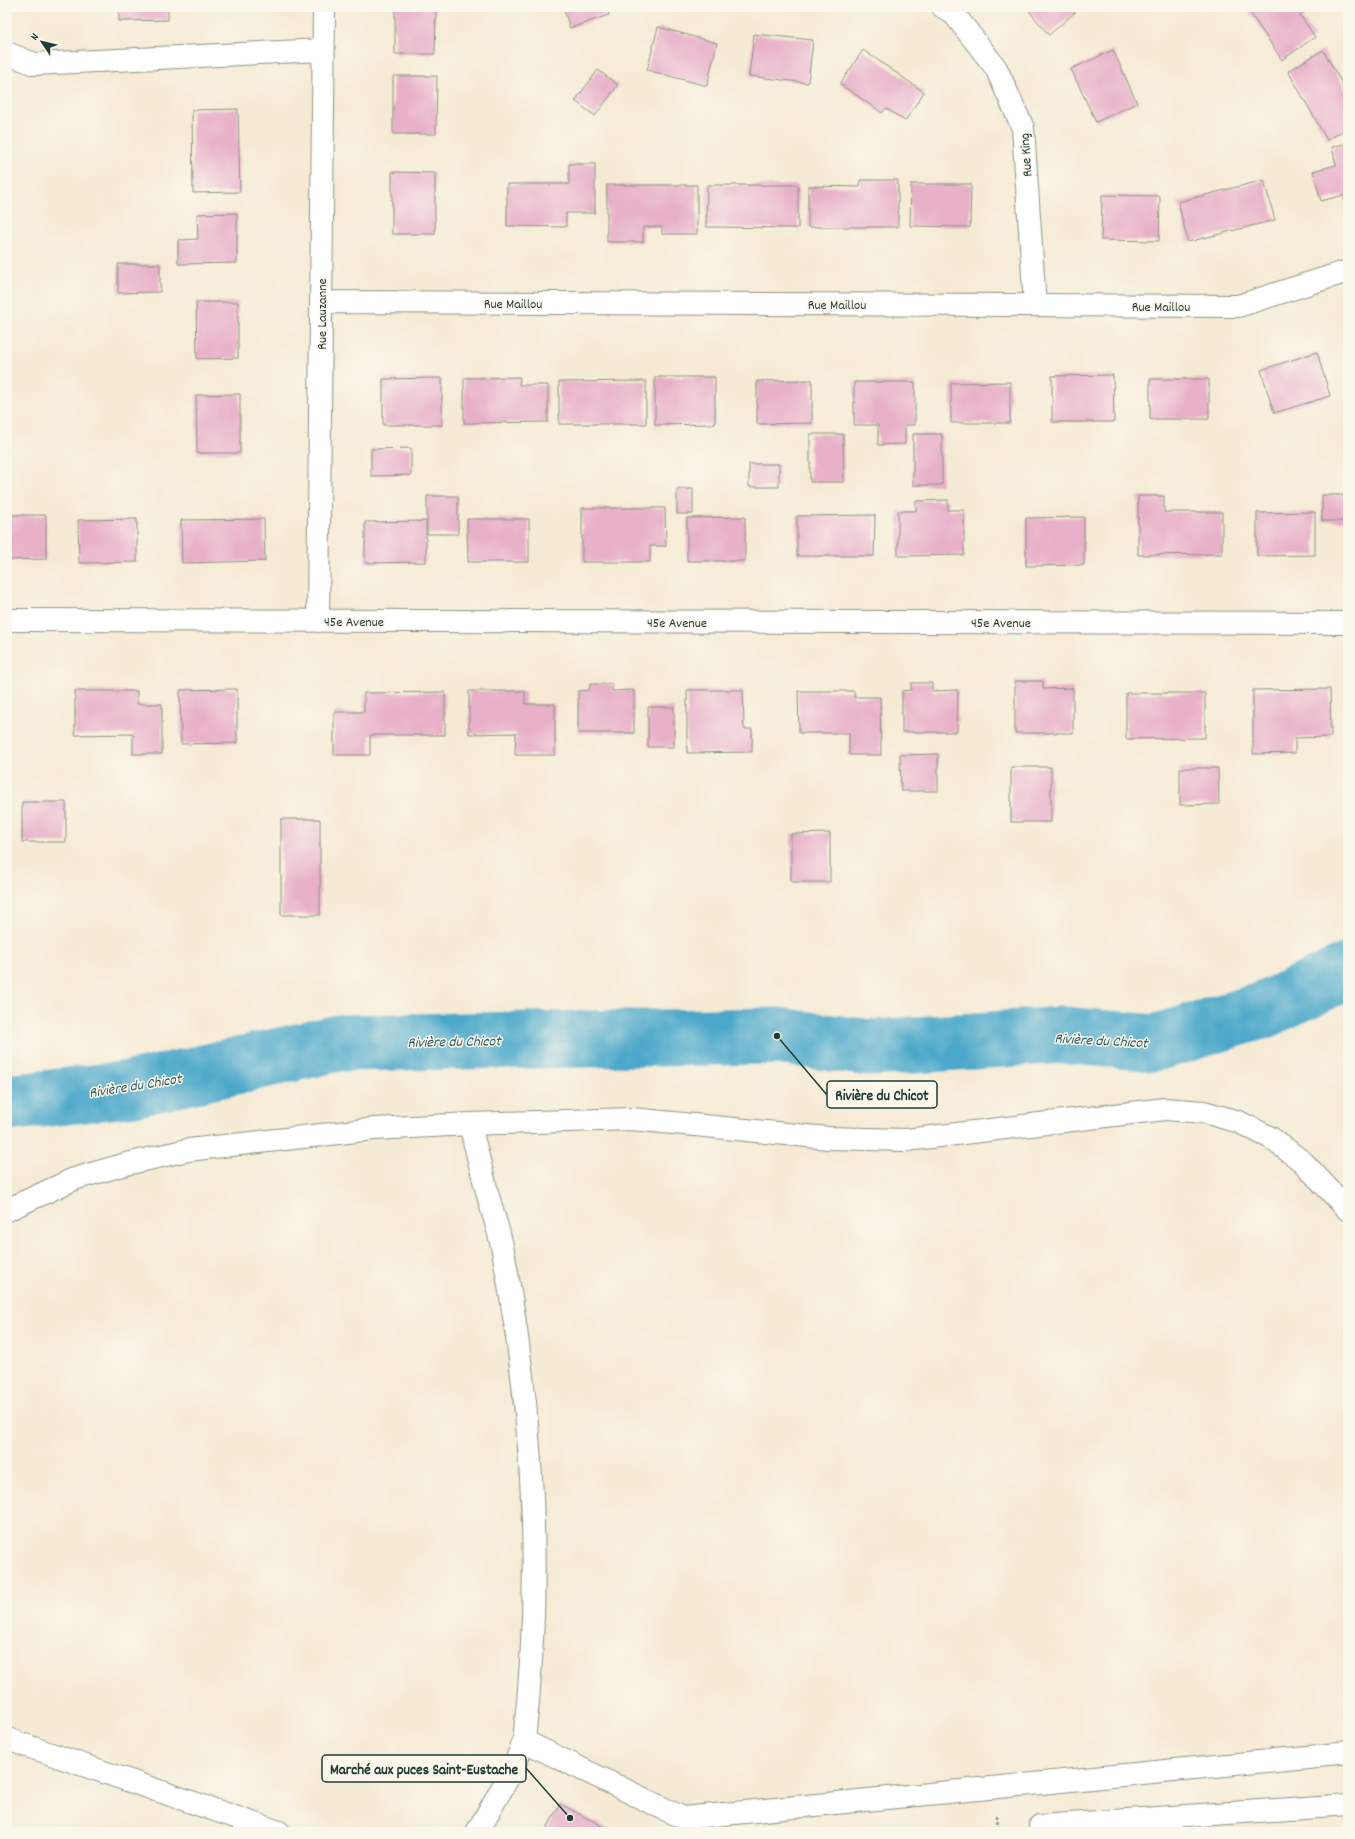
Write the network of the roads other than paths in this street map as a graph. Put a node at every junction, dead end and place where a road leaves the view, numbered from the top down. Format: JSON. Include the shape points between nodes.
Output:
{"nodes":[{"id":1,"x":324,"y":7,"type":"edge"},
{"id":2,"x":943,"y":7,"type":"edge"},
{"id":3,"x":323,"y":50,"type":"junction"},
{"id":4,"x":7,"y":53,"type":"edge"},
{"id":5,"x":1348,"y":271,"type":"edge"},
{"id":6,"x":321,"y":302,"type":"junction"},
{"id":7,"x":1035,"y":305,"type":"junction"},
{"id":8,"x":7,"y":620,"type":"edge"},
{"id":9,"x":318,"y":621,"type":"junction"},
{"id":10,"x":1348,"y":623,"type":"edge"},
{"id":11,"x":470,"y":1124,"type":"junction"},
{"id":12,"x":7,"y":1210,"type":"edge"},
{"id":13,"x":1348,"y":1210,"type":"edge"},
{"id":14,"x":7,"y":1739,"type":"edge"},
{"id":15,"x":524,"y":1741,"type":"junction"},
{"id":16,"x":1348,"y":1753,"type":"edge"},
{"id":17,"x":1348,"y":1805,"type":"edge"},
{"id":18,"x":279,"y":1832,"type":"edge"},
{"id":19,"x":477,"y":1832,"type":"edge"},
{"id":20,"x":1040,"y":1832,"type":"edge"}],
"edges":[{"from":1,"to":3,"type":"street","name":"Rue Lauzanne"},
{"from":2,"to":7,"type":"street","name":"Rue King","via":[[954,14],[996,68],[1023,128]]},
{"from":3,"to":4,"type":"street","via":[[34,64]]},
{"from":3,"to":6,"type":"street","name":"Rue Lauzanne"},
{"from":5,"to":7,"type":"street","name":"Rue Maillou","via":[[1238,306]]},
{"from":6,"to":7,"type":"street","name":"Rue Maillou"},
{"from":6,"to":9,"type":"street","name":"Rue Lauzanne"},
{"from":8,"to":9,"type":"street","name":"45e Avenue"},
{"from":9,"to":10,"type":"street","name":"45e Avenue"},
{"from":11,"to":12,"type":"street","via":[[374,1129],[188,1150],[74,1179]]},
{"from":11,"to":13,"type":"street","via":[[632,1119],[828,1138],[906,1140],[1165,1109],[1204,1112],[1239,1122],[1271,1138],[1303,1162]]},
{"from":11,"to":15,"type":"street","via":[[503,1250],[526,1402],[534,1575],[532,1665]]},
{"from":14,"to":18,"type":"street"},
{"from":15,"to":16,"type":"street","via":[[683,1818]]},
{"from":15,"to":19,"type":"street","via":[[514,1769]]},
{"from":17,"to":20,"type":"street","via":[[1040,1826]]}]}
